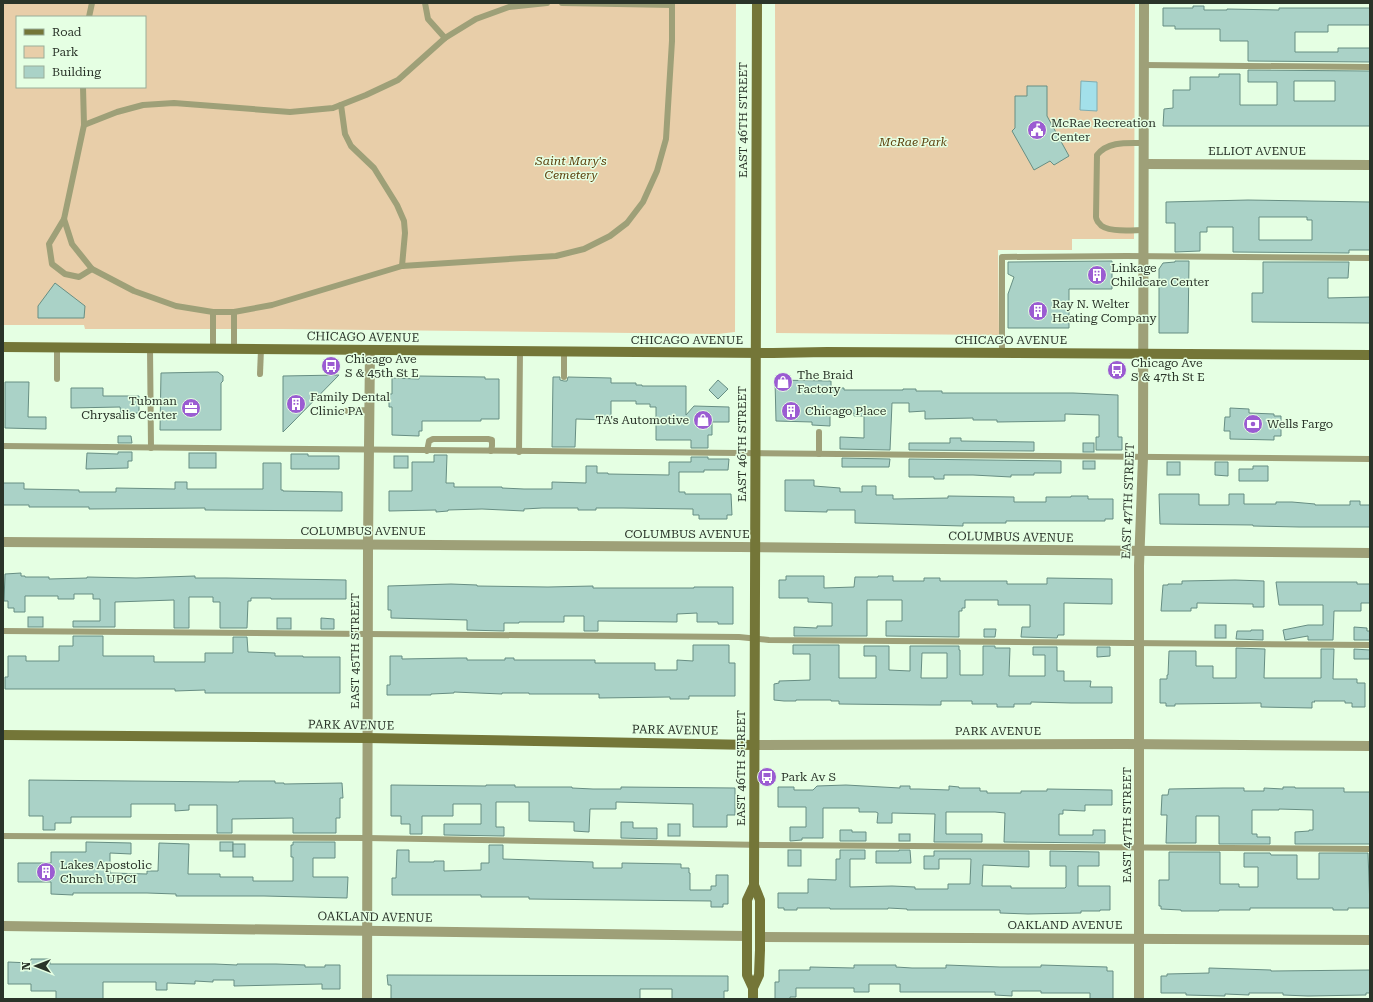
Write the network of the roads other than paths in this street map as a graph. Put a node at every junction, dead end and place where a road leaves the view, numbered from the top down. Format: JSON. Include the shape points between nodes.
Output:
{"nodes":[{"id":1,"x":92,"y":3,"type":"edge"},
{"id":2,"x":425,"y":3,"type":"edge"},
{"id":3,"x":547,"y":3,"type":"edge"},
{"id":4,"x":562,"y":3,"type":"edge"},
{"id":5,"x":757,"y":3,"type":"edge"},
{"id":6,"x":1144,"y":3,"type":"edge"},
{"id":7,"x":672,"y":4,"type":"edge"},
{"id":8,"x":89,"y":16,"type":"edge"},
{"id":9,"x":445,"y":38,"type":"junction"},
{"id":10,"x":1144,"y":65,"type":"junction"},
{"id":11,"x":1370,"y":67,"type":"edge"},
{"id":12,"x":83,"y":88,"type":"edge"},
{"id":13,"x":341,"y":105,"type":"junction"},
{"id":14,"x":84,"y":125,"type":"junction"},
{"id":15,"x":1144,"y":143,"type":"junction"},
{"id":16,"x":1144,"y":164,"type":"junction"},
{"id":17,"x":1370,"y":165,"type":"edge"},
{"id":18,"x":64,"y":219,"type":"junction"},
{"id":19,"x":1143,"y":230,"type":"junction"},
{"id":20,"x":1144,"y":257,"type":"junction"},
{"id":21,"x":1370,"y":258,"type":"edge"},
{"id":22,"x":402,"y":266,"type":"junction"},
{"id":23,"x":92,"y":269,"type":"junction"},
{"id":24,"x":213,"y":312,"type":"junction"},
{"id":25,"x":234,"y":312,"type":"junction"},
{"id":26,"x":3,"y":347,"type":"edge"},
{"id":27,"x":57,"y":347,"type":"junction"},
{"id":28,"x":150,"y":348,"type":"junction"},
{"id":29,"x":213,"y":348,"type":"junction"},
{"id":30,"x":234,"y":348,"type":"junction"},
{"id":31,"x":261,"y":349,"type":"junction"},
{"id":32,"x":370,"y":350,"type":"junction"},
{"id":33,"x":520,"y":352,"type":"junction"},
{"id":34,"x":564,"y":352,"type":"junction"},
{"id":35,"x":756,"y":353,"type":"junction"},
{"id":36,"x":1002,"y":353,"type":"junction"},
{"id":37,"x":1143,"y":354,"type":"junction"},
{"id":38,"x":1370,"y":355,"type":"edge"},
{"id":39,"x":260,"y":374,"type":"dead end"},
{"id":40,"x":564,"y":377,"type":"dead end"},
{"id":41,"x":57,"y":379,"type":"dead end"},
{"id":42,"x":369,"y":410,"type":"junction"},
{"id":43,"x":344,"y":411,"type":"dead end"},
{"id":44,"x":820,"y":432,"type":"dead end"},
{"id":45,"x":3,"y":446,"type":"edge"},
{"id":46,"x":151,"y":448,"type":"junction"},
{"id":47,"x":369,"y":450,"type":"junction"},
{"id":48,"x":427,"y":451,"type":"junction"},
{"id":49,"x":491,"y":451,"type":"junction"},
{"id":50,"x":519,"y":452,"type":"junction"},
{"id":51,"x":755,"y":454,"type":"junction"},
{"id":52,"x":819,"y":454,"type":"junction"},
{"id":53,"x":1143,"y":456,"type":"junction"},
{"id":54,"x":1370,"y":459,"type":"edge"},
{"id":55,"x":3,"y":542,"type":"edge"},
{"id":56,"x":368,"y":544,"type":"junction"},
{"id":57,"x":754,"y":547,"type":"junction"},
{"id":58,"x":1140,"y":551,"type":"junction"},
{"id":59,"x":1370,"y":553,"type":"edge"},
{"id":60,"x":3,"y":631,"type":"edge"},
{"id":61,"x":368,"y":634,"type":"junction"},
{"id":62,"x":754,"y":640,"type":"junction"},
{"id":63,"x":1140,"y":643,"type":"junction"},
{"id":64,"x":1370,"y":645,"type":"edge"},
{"id":65,"x":3,"y":734,"type":"edge"},
{"id":66,"x":367,"y":738,"type":"junction"},
{"id":67,"x":754,"y":744,"type":"junction"},
{"id":68,"x":1140,"y":744,"type":"junction"},
{"id":69,"x":1370,"y":746,"type":"edge"},
{"id":70,"x":3,"y":836,"type":"edge"},
{"id":71,"x":367,"y":838,"type":"junction"},
{"id":72,"x":753,"y":845,"type":"junction"},
{"id":73,"x":1140,"y":847,"type":"junction"},
{"id":74,"x":1370,"y":849,"type":"edge"},
{"id":75,"x":754,"y":885,"type":"junction"},
{"id":76,"x":3,"y":926,"type":"edge"},
{"id":77,"x":367,"y":930,"type":"junction"},
{"id":78,"x":747,"y":936,"type":"junction"},
{"id":79,"x":760,"y":937,"type":"junction"},
{"id":80,"x":1139,"y":938,"type":"junction"},
{"id":81,"x":1370,"y":940,"type":"edge"},
{"id":82,"x":753,"y":988,"type":"junction"},
{"id":83,"x":367,"y":999,"type":"edge"},
{"id":84,"x":753,"y":999,"type":"edge"},
{"id":85,"x":1139,"y":999,"type":"edge"}],
"edges":[{"from":1,"to":8,"type":"lane"},
{"from":2,"to":9,"type":"lane","via":[[428,19]]},
{"from":3,"to":9,"type":"lane","via":[[509,7],[476,19]]},
{"from":4,"to":7,"type":"lane"},
{"from":5,"to":35,"type":"street","name":"EAST 46TH STREET"},
{"from":6,"to":10,"type":"street","name":"EAST 47TH STREET"},
{"from":7,"to":22,"type":"lane","via":[[670,101],[666,139],[657,171],[643,202],[627,223],[610,236],[584,249],[556,256]]},
{"from":9,"to":13,"type":"lane","via":[[398,80]]},
{"from":10,"to":11,"type":"lane"},
{"from":10,"to":15,"type":"street","name":"EAST 47TH STREET"},
{"from":12,"to":14,"type":"lane"},
{"from":13,"to":14,"type":"lane","via":[[334,108],[290,112],[167,103],[143,105]]},
{"from":13,"to":22,"type":"lane","via":[[345,134],[351,146],[374,168],[404,221]]},
{"from":14,"to":18,"type":"lane"},
{"from":15,"to":16,"type":"street","name":"EAST 47TH STREET"},
{"from":15,"to":19,"type":"lane","via":[[1113,145],[1100,150],[1097,155],[1096,217],[1098,223],[1108,230]]},
{"from":16,"to":17,"type":"street","name":"ELLIOT AVENUE"},
{"from":16,"to":19,"type":"street","name":"EAST 47TH STREET"},
{"from":18,"to":23,"type":"lane","via":[[72,244]]},
{"from":18,"to":23,"type":"lane","via":[[50,244],[52,264],[65,274],[79,277]]},
{"from":19,"to":20,"type":"street","name":"EAST 47TH STREET"},
{"from":20,"to":21,"type":"lane"},
{"from":20,"to":36,"type":"lane","via":[[1002,257]]},
{"from":20,"to":37,"type":"street","name":"EAST 47TH STREET"},
{"from":22,"to":25,"type":"lane","via":[[272,305]]},
{"from":23,"to":24,"type":"lane","via":[[134,291],[176,306]]},
{"from":24,"to":25,"type":"lane"},
{"from":24,"to":29,"type":"lane"},
{"from":25,"to":30,"type":"lane"},
{"from":26,"to":27,"type":"street","name":"CHICAGO AVENUE"},
{"from":27,"to":28,"type":"street","name":"CHICAGO AVENUE"},
{"from":27,"to":41,"type":"lane"},
{"from":28,"to":29,"type":"street","name":"CHICAGO AVENUE"},
{"from":28,"to":46,"type":"lane"},
{"from":29,"to":30,"type":"street","name":"CHICAGO AVENUE"},
{"from":30,"to":31,"type":"street","name":"CHICAGO AVENUE"},
{"from":31,"to":32,"type":"street","name":"CHICAGO AVENUE"},
{"from":31,"to":39,"type":"lane"},
{"from":32,"to":33,"type":"street","name":"CHICAGO AVENUE"},
{"from":32,"to":42,"type":"street","name":"EAST 45TH STREET"},
{"from":33,"to":34,"type":"street","name":"CHICAGO AVENUE"},
{"from":33,"to":50,"type":"lane"},
{"from":34,"to":35,"type":"street","name":"CHICAGO AVENUE"},
{"from":34,"to":40,"type":"lane"},
{"from":35,"to":36,"type":"street","name":"CHICAGO AVENUE"},
{"from":35,"to":51,"type":"street","name":"EAST 46TH STREET"},
{"from":36,"to":37,"type":"street","name":"CHICAGO AVENUE"},
{"from":37,"to":38,"type":"street","name":"CHICAGO AVENUE"},
{"from":37,"to":53,"type":"street","name":"EAST 47TH STREET"},
{"from":42,"to":43,"type":"lane"},
{"from":42,"to":47,"type":"street","name":"EAST 45TH STREET"},
{"from":44,"to":52,"type":"lane"},
{"from":45,"to":46,"type":"lane"},
{"from":46,"to":47,"type":"lane"},
{"from":47,"to":48,"type":"lane"},
{"from":47,"to":56,"type":"street","name":"EAST 45TH STREET"},
{"from":48,"to":49,"type":"lane"},
{"from":48,"to":49,"type":"lane","via":[[429,442],[433,439],[488,439],[492,440]]},
{"from":49,"to":50,"type":"lane"},
{"from":50,"to":51,"type":"lane"},
{"from":51,"to":52,"type":"lane"},
{"from":51,"to":57,"type":"street","name":"EAST 46TH STREET"},
{"from":52,"to":53,"type":"lane"},
{"from":53,"to":54,"type":"lane"},
{"from":53,"to":58,"type":"street","name":"EAST 47TH STREET"},
{"from":55,"to":56,"type":"street","name":"COLUMBUS AVENUE"},
{"from":56,"to":57,"type":"street","name":"COLUMBUS AVENUE"},
{"from":56,"to":61,"type":"street","name":"EAST 45TH STREET"},
{"from":57,"to":58,"type":"street","name":"COLUMBUS AVENUE"},
{"from":57,"to":62,"type":"street","name":"EAST 46TH STREET"},
{"from":58,"to":59,"type":"street","name":"COLUMBUS AVENUE"},
{"from":58,"to":63,"type":"street","name":"EAST 47TH STREET"},
{"from":60,"to":61,"type":"lane"},
{"from":61,"to":62,"type":"lane"},
{"from":61,"to":66,"type":"street","name":"EAST 45TH STREET"},
{"from":62,"to":63,"type":"lane"},
{"from":62,"to":67,"type":"street","name":"EAST 46TH STREET"},
{"from":63,"to":64,"type":"lane"},
{"from":63,"to":68,"type":"street","name":"EAST 47TH STREET"},
{"from":65,"to":66,"type":"street","name":"PARK AVENUE"},
{"from":66,"to":67,"type":"street","name":"PARK AVENUE"},
{"from":66,"to":71,"type":"street","name":"EAST 45TH STREET"},
{"from":67,"to":68,"type":"street","name":"PARK AVENUE"},
{"from":67,"to":72,"type":"street","name":"EAST 46TH STREET"},
{"from":68,"to":69,"type":"street","name":"PARK AVENUE"},
{"from":68,"to":73,"type":"street","name":"EAST 47TH STREET"},
{"from":70,"to":71,"type":"lane"},
{"from":71,"to":72,"type":"lane"},
{"from":71,"to":77,"type":"street","name":"EAST 45TH STREET"},
{"from":72,"to":73,"type":"lane"},
{"from":72,"to":75,"type":"street","name":"EAST 46TH STREET"},
{"from":73,"to":74,"type":"lane"},
{"from":73,"to":80,"type":"street","name":"EAST 47TH STREET"},
{"from":75,"to":78,"type":"street","name":"EAST 46TH STREET","via":[[747,900]]},
{"from":75,"to":79,"type":"street","name":"EAST 46TH STREET","via":[[760,900]]},
{"from":76,"to":77,"type":"street","name":"OAKLAND AVENUE"},
{"from":77,"to":78,"type":"street","name":"OAKLAND AVENUE"},
{"from":77,"to":83,"type":"street","name":"EAST 45TH STREET"},
{"from":78,"to":82,"type":"street","name":"EAST 46TH STREET","via":[[747,975]]},
{"from":79,"to":80,"type":"street","name":"OAKLAND AVENUE"},
{"from":79,"to":82,"type":"street","name":"EAST 46TH STREET","via":[[759,975]]},
{"from":80,"to":81,"type":"street","name":"OAKLAND AVENUE"},
{"from":80,"to":85,"type":"street","name":"EAST 47TH STREET"},
{"from":82,"to":84,"type":"street","name":"EAST 46TH STREET"}]}
